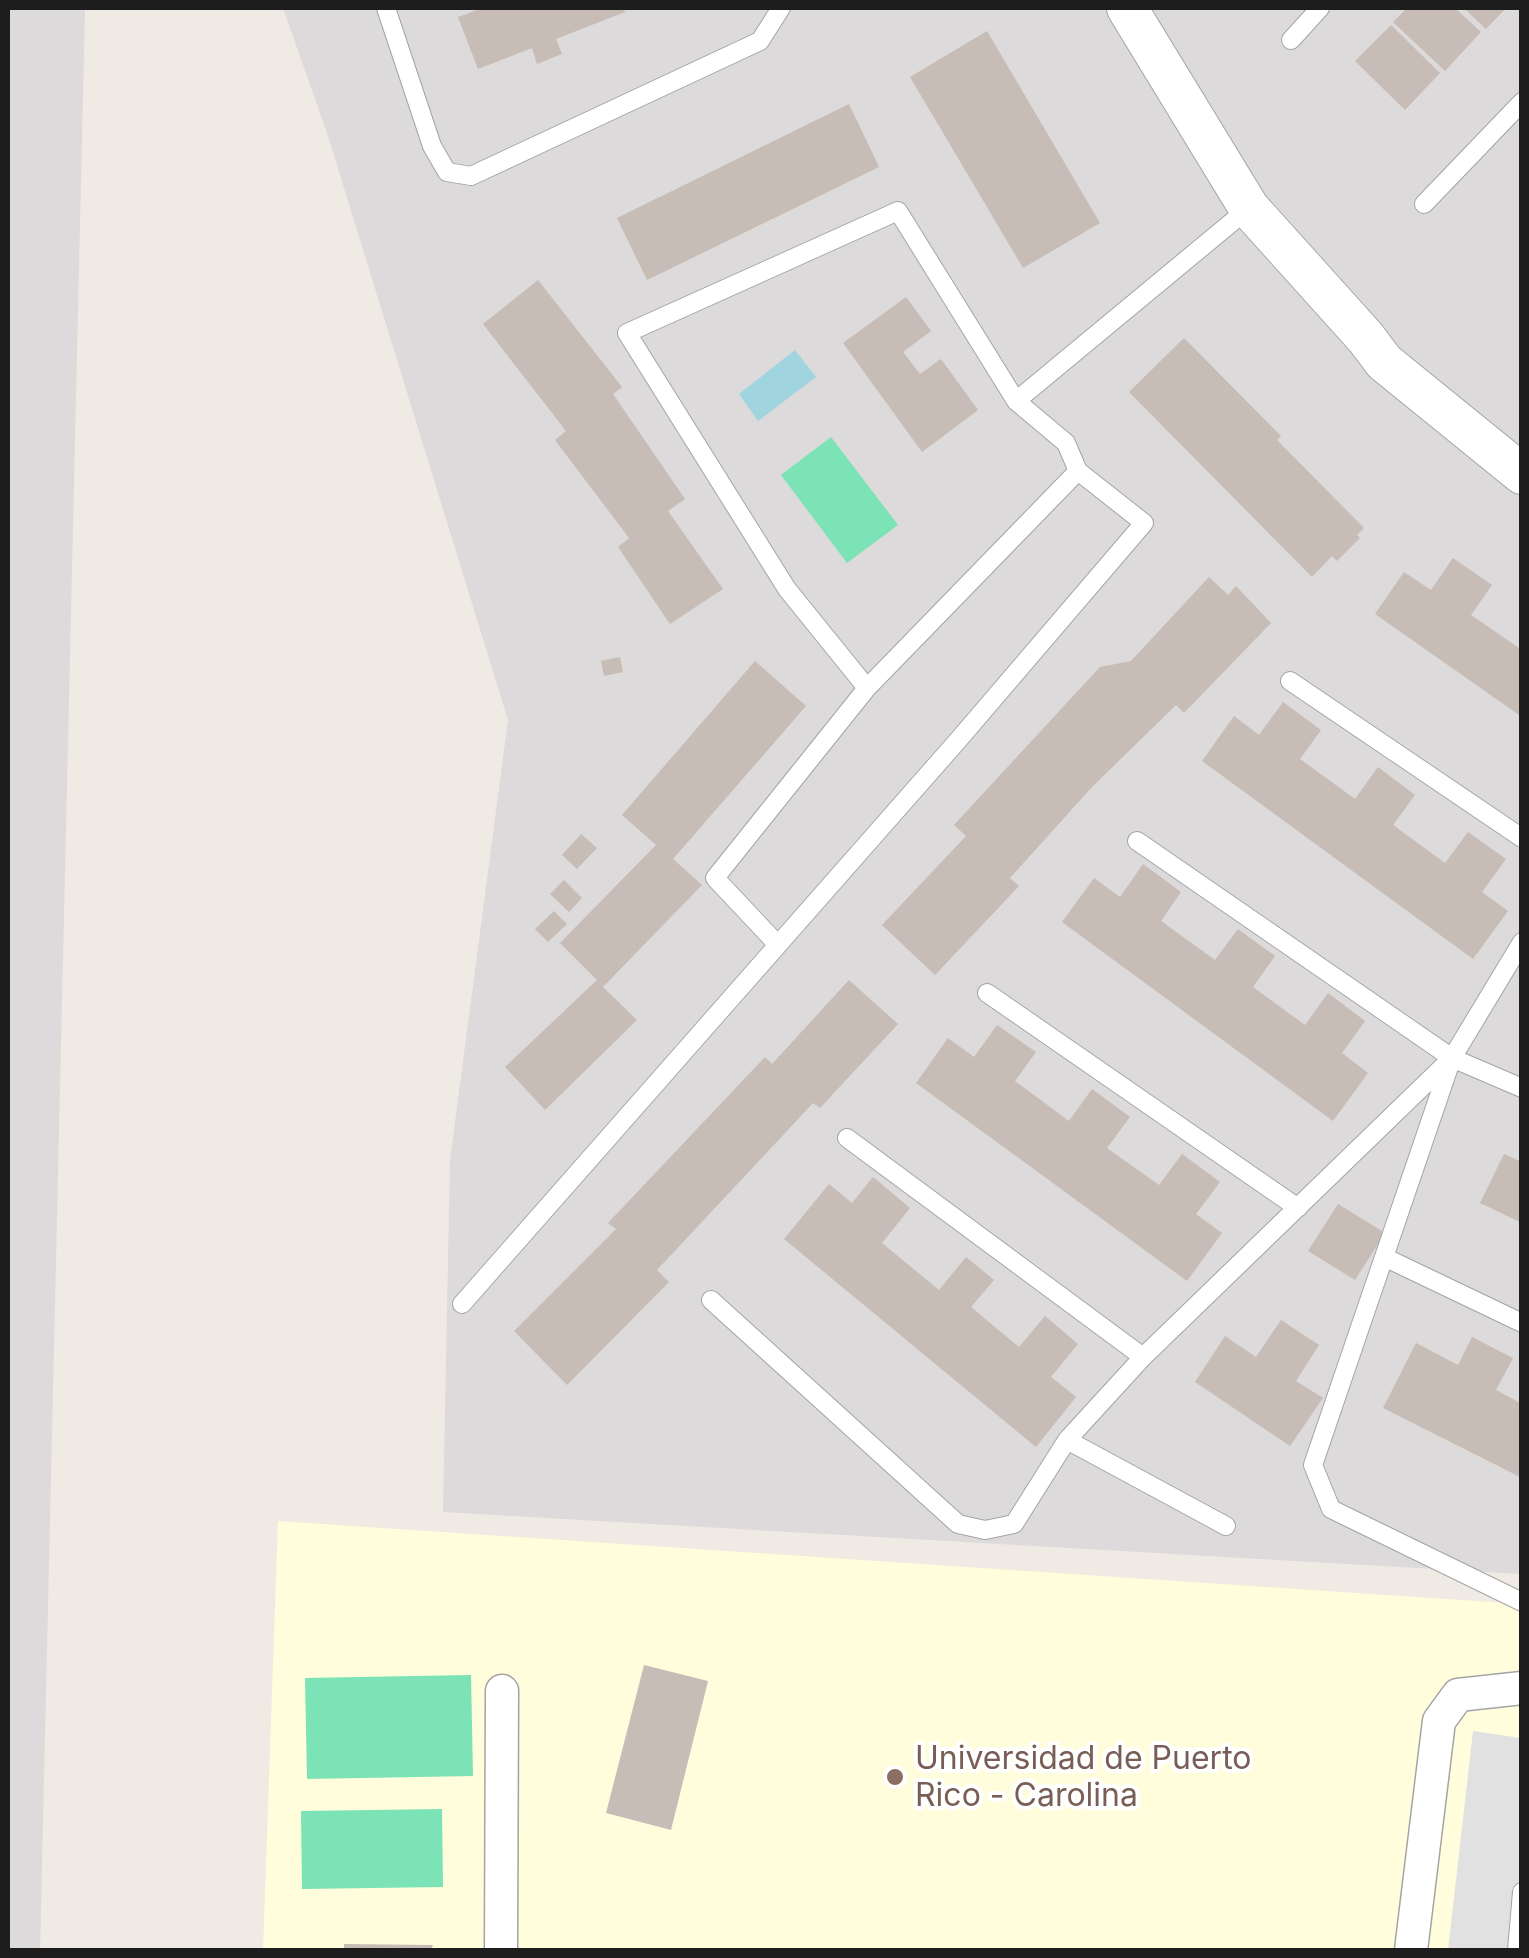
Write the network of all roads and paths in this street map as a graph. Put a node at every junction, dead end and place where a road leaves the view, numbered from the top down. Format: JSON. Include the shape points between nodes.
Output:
{"nodes":[{"id":1,"x":386,"y":8,"type":"edge"},
{"id":2,"x":781,"y":8,"type":"edge"},
{"id":3,"x":1128,"y":8,"type":"edge"},
{"id":4,"x":1320,"y":8,"type":"edge"},
{"id":5,"x":1291,"y":40,"type":"dead end"},
{"id":6,"x":1522,"y":102,"type":"edge"},
{"id":7,"x":1424,"y":204,"type":"dead end"},
{"id":8,"x":1249,"y":208,"type":"junction"},
{"id":9,"x":1016,"y":401,"type":"junction"},
{"id":10,"x":1078,"y":471,"type":"junction"},
{"id":11,"x":1522,"y":474,"type":"edge"},
{"id":12,"x":1290,"y":681,"type":"dead end"},
{"id":13,"x":867,"y":688,"type":"junction"},
{"id":14,"x":1522,"y":838,"type":"edge"},
{"id":15,"x":1137,"y":841,"type":"dead end"},
{"id":16,"x":1522,"y":942,"type":"edge"},
{"id":17,"x":778,"y":946,"type":"junction"},
{"id":18,"x":987,"y":993,"type":"dead end"},
{"id":19,"x":1452,"y":1058,"type":"junction"},
{"id":20,"x":1522,"y":1088,"type":"edge"},
{"id":21,"x":848,"y":1138,"type":"dead end"},
{"id":22,"x":1298,"y":1208,"type":"junction"},
{"id":23,"x":1384,"y":1258,"type":"junction"},
{"id":24,"x":711,"y":1300,"type":"dead end"},
{"id":25,"x":462,"y":1304,"type":"dead end"},
{"id":26,"x":1522,"y":1323,"type":"edge"},
{"id":27,"x":1143,"y":1357,"type":"junction"},
{"id":28,"x":1067,"y":1440,"type":"junction"},
{"id":29,"x":1226,"y":1526,"type":"dead end"},
{"id":30,"x":1522,"y":1602,"type":"edge"},
{"id":31,"x":1522,"y":1688,"type":"edge"},
{"id":32,"x":502,"y":1690,"type":"dead end"},
{"id":33,"x":1522,"y":1892,"type":"edge"},
{"id":34,"x":501,"y":1950,"type":"edge"},
{"id":35,"x":1411,"y":1950,"type":"edge"},
{"id":36,"x":1517,"y":1950,"type":"edge"}],
"edges":[{"from":1,"to":2,"type":"lane","via":[[432,146],[447,172],[471,176],[760,41]]},
{"from":3,"to":8,"type":"street"},
{"from":4,"to":5,"type":"lane"},
{"from":6,"to":7,"type":"lane"},
{"from":8,"to":9,"type":"lane"},
{"from":8,"to":11,"type":"street","via":[[1384,362]]},
{"from":9,"to":10,"type":"lane","via":[[1066,443]]},
{"from":9,"to":13,"type":"lane","via":[[898,212],[627,333],[786,589]]},
{"from":10,"to":13,"type":"lane"},
{"from":10,"to":17,"type":"lane","via":[[1144,523]]},
{"from":12,"to":14,"type":"lane"},
{"from":13,"to":17,"type":"lane","via":[[715,878]]},
{"from":15,"to":19,"type":"lane"},
{"from":16,"to":19,"type":"lane"},
{"from":17,"to":25,"type":"lane"},
{"from":18,"to":22,"type":"lane"},
{"from":19,"to":20,"type":"lane"},
{"from":19,"to":22,"type":"lane"},
{"from":19,"to":23,"type":"lane"},
{"from":21,"to":27,"type":"lane"},
{"from":22,"to":27,"type":"lane"},
{"from":23,"to":26,"type":"lane"},
{"from":23,"to":30,"type":"lane","via":[[1312,1465],[1331,1509]]},
{"from":24,"to":28,"type":"lane","via":[[958,1524],[985,1530],[1014,1524]]},
{"from":27,"to":28,"type":"lane"},
{"from":28,"to":29,"type":"lane"},
{"from":31,"to":35,"type":"street","via":[[1458,1695],[1439,1721]]},
{"from":32,"to":34,"type":"street"},
{"from":33,"to":36,"type":"lane"}]}
